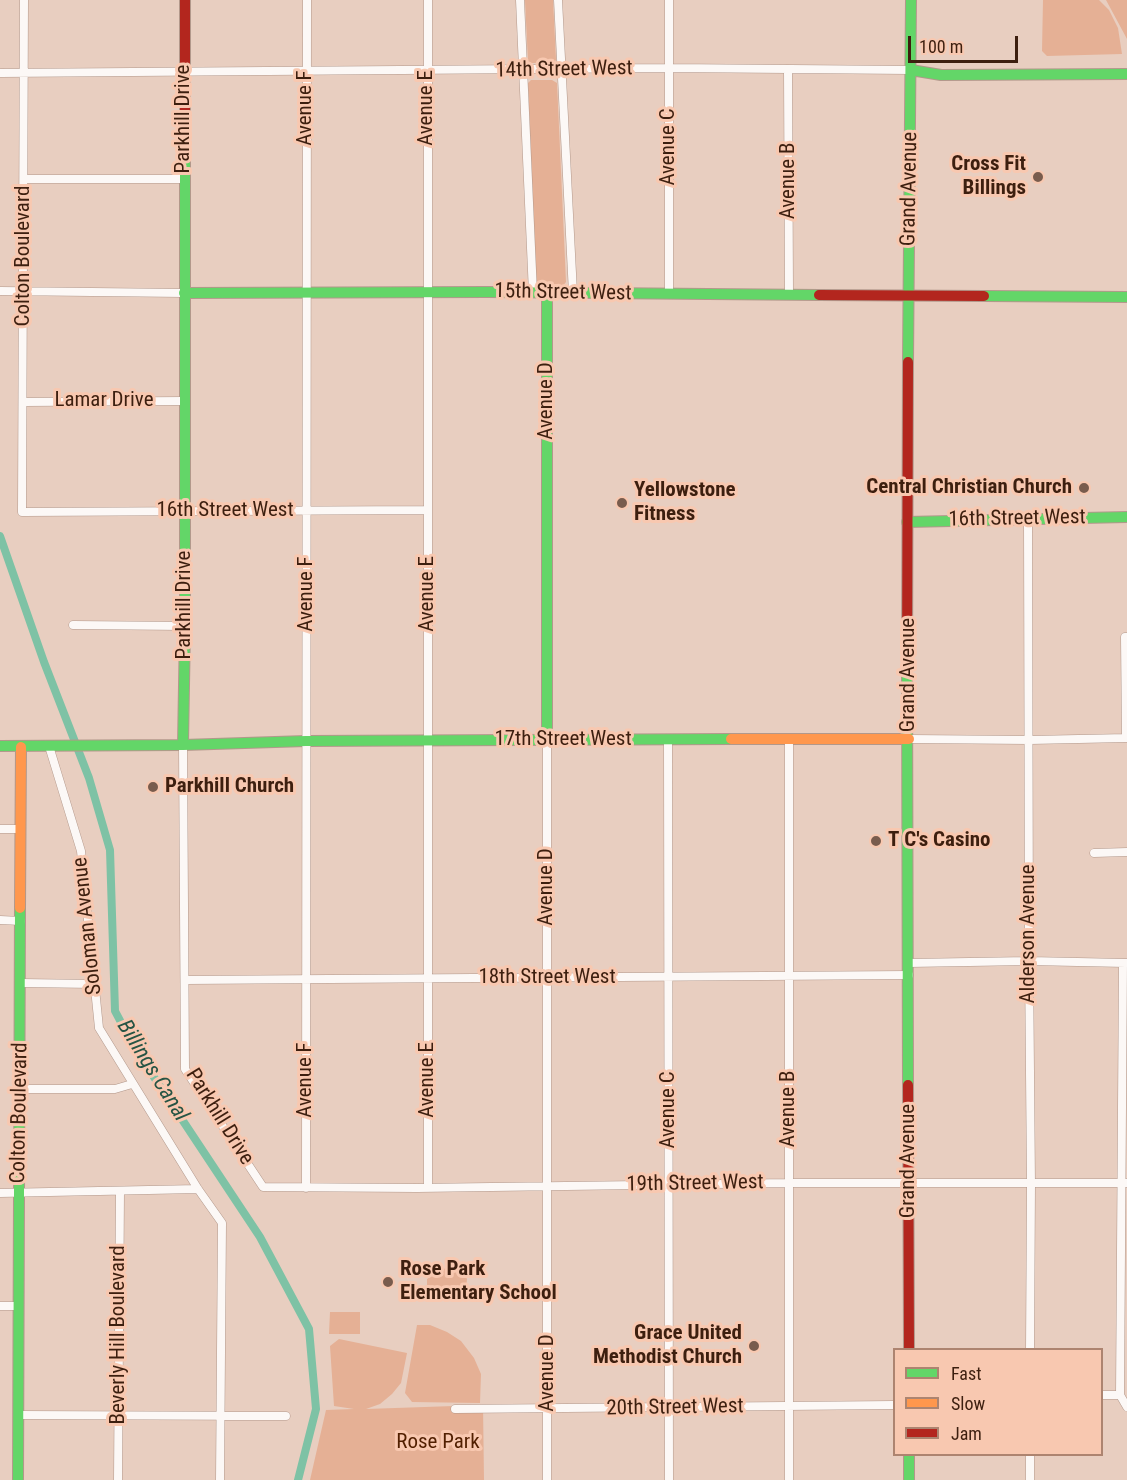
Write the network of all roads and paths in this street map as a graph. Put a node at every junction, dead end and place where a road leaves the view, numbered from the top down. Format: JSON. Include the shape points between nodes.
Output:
{"nodes":[{"id":1,"x":24,"y":0,"type":"edge"},
{"id":2,"x":184,"y":0,"type":"edge"},
{"id":3,"x":307,"y":0,"type":"edge"},
{"id":4,"x":428,"y":0,"type":"edge"},
{"id":5,"x":520,"y":0,"type":"edge"},
{"id":6,"x":558,"y":0,"type":"edge"},
{"id":7,"x":669,"y":0,"type":"edge"},
{"id":8,"x":911,"y":0,"type":"edge"},
{"id":9,"x":668,"y":68,"type":"junction"},
{"id":10,"x":561,"y":69,"type":"junction"},
{"id":11,"x":788,"y":69,"type":"junction"},
{"id":12,"x":523,"y":70,"type":"junction"},
{"id":13,"x":911,"y":70,"type":"junction"},
{"id":14,"x":307,"y":71,"type":"junction"},
{"id":15,"x":428,"y":71,"type":"junction"},
{"id":16,"x":184,"y":72,"type":"junction"},
{"id":17,"x":0,"y":73,"type":"edge"},
{"id":18,"x":24,"y":73,"type":"junction"},
{"id":19,"x":1127,"y":74,"type":"edge"},
{"id":20,"x":24,"y":179,"type":"junction"},
{"id":21,"x":185,"y":179,"type":"junction"},
{"id":22,"x":0,"y":291,"type":"edge"},
{"id":23,"x":24,"y":291,"type":"junction"},
{"id":24,"x":427,"y":292,"type":"junction"},
{"id":25,"x":184,"y":293,"type":"junction"},
{"id":26,"x":533,"y":293,"type":"junction"},
{"id":27,"x":547,"y":293,"type":"junction"},
{"id":28,"x":573,"y":293,"type":"junction"},
{"id":29,"x":305,"y":294,"type":"junction"},
{"id":30,"x":669,"y":294,"type":"junction"},
{"id":31,"x":789,"y":294,"type":"junction"},
{"id":32,"x":909,"y":294,"type":"junction"},
{"id":33,"x":1127,"y":297,"type":"edge"},
{"id":34,"x":185,"y":401,"type":"junction"},
{"id":35,"x":24,"y":402,"type":"junction"},
{"id":36,"x":307,"y":510,"type":"junction"},
{"id":37,"x":428,"y":510,"type":"junction"},
{"id":38,"x":185,"y":511,"type":"junction"},
{"id":39,"x":22,"y":512,"type":"joint"},
{"id":40,"x":1127,"y":517,"type":"edge"},
{"id":41,"x":1028,"y":519,"type":"junction"},
{"id":42,"x":907,"y":522,"type":"junction"},
{"id":43,"x":73,"y":625,"type":"dead end"},
{"id":44,"x":185,"y":626,"type":"junction"},
{"id":45,"x":1127,"y":637,"type":"edge"},
{"id":46,"x":1126,"y":738,"type":"edge"},
{"id":47,"x":789,"y":739,"type":"junction"},
{"id":48,"x":909,"y":739,"type":"junction"},
{"id":49,"x":547,"y":740,"type":"junction"},
{"id":50,"x":668,"y":740,"type":"junction"},
{"id":51,"x":1030,"y":740,"type":"junction"},
{"id":52,"x":306,"y":741,"type":"junction"},
{"id":53,"x":428,"y":741,"type":"junction"},
{"id":54,"x":183,"y":745,"type":"junction"},
{"id":55,"x":49,"y":746,"type":"junction"},
{"id":56,"x":0,"y":747,"type":"edge"},
{"id":57,"x":21,"y":747,"type":"junction"},
{"id":58,"x":0,"y":829,"type":"edge"},
{"id":59,"x":21,"y":829,"type":"junction"},
{"id":60,"x":1094,"y":852,"type":"dead end"},
{"id":61,"x":1127,"y":852,"type":"edge"},
{"id":62,"x":0,"y":920,"type":"edge"},
{"id":63,"x":21,"y":921,"type":"junction"},
{"id":64,"x":1029,"y":961,"type":"junction"},
{"id":65,"x":1125,"y":963,"type":"edge"},
{"id":66,"x":909,"y":969,"type":"junction"},
{"id":67,"x":789,"y":976,"type":"junction"},
{"id":68,"x":668,"y":977,"type":"junction"},
{"id":69,"x":548,"y":978,"type":"junction"},
{"id":70,"x":428,"y":979,"type":"junction"},
{"id":71,"x":185,"y":980,"type":"junction"},
{"id":72,"x":306,"y":980,"type":"junction"},
{"id":73,"x":21,"y":983,"type":"junction"},
{"id":74,"x":95,"y":984,"type":"junction"},
{"id":75,"x":132,"y":1084,"type":"junction"},
{"id":76,"x":20,"y":1089,"type":"junction"},
{"id":77,"x":789,"y":1183,"type":"junction"},
{"id":78,"x":670,"y":1184,"type":"junction"},
{"id":79,"x":909,"y":1184,"type":"junction"},
{"id":80,"x":1031,"y":1184,"type":"junction"},
{"id":81,"x":1125,"y":1184,"type":"edge"},
{"id":82,"x":548,"y":1186,"type":"junction"},
{"id":83,"x":263,"y":1187,"type":"joint"},
{"id":84,"x":306,"y":1188,"type":"junction"},
{"id":85,"x":428,"y":1188,"type":"junction"},
{"id":86,"x":198,"y":1189,"type":"junction"},
{"id":87,"x":120,"y":1191,"type":"junction"},
{"id":88,"x":19,"y":1192,"type":"junction"},
{"id":89,"x":0,"y":1193,"type":"edge"},
{"id":90,"x":0,"y":1306,"type":"edge"},
{"id":91,"x":18,"y":1306,"type":"junction"},
{"id":92,"x":909,"y":1348,"type":"edge"},
{"id":93,"x":1030,"y":1348,"type":"edge"},
{"id":94,"x":1103,"y":1395,"type":"edge"},
{"id":95,"x":1120,"y":1395,"type":"junction"},
{"id":96,"x":893,"y":1405,"type":"edge"},
{"id":97,"x":788,"y":1406,"type":"junction"},
{"id":98,"x":1127,"y":1407,"type":"edge"},
{"id":99,"x":669,"y":1408,"type":"junction"},
{"id":100,"x":455,"y":1409,"type":"dead end"},
{"id":101,"x":547,"y":1409,"type":"junction"},
{"id":102,"x":18,"y":1415,"type":"junction"},
{"id":103,"x":118,"y":1416,"type":"junction"},
{"id":104,"x":220,"y":1416,"type":"junction"},
{"id":105,"x":286,"y":1416,"type":"dead end"},
{"id":106,"x":909,"y":1456,"type":"edge"},
{"id":107,"x":1030,"y":1456,"type":"edge"},
{"id":108,"x":18,"y":1480,"type":"edge"},
{"id":109,"x":118,"y":1480,"type":"edge"},
{"id":110,"x":220,"y":1480,"type":"edge"},
{"id":111,"x":547,"y":1480,"type":"edge"},
{"id":112,"x":669,"y":1480,"type":"edge"},
{"id":113,"x":789,"y":1480,"type":"edge"},
{"id":114,"x":909,"y":1480,"type":"edge"},
{"id":115,"x":1030,"y":1480,"type":"edge"}],
"edges":[{"from":1,"to":18,"type":"street","name":"Colton Boulevard"},
{"from":2,"to":16,"type":"street","name":"Parkhill Drive"},
{"from":3,"to":14,"type":"street","name":"Avenue F"},
{"from":4,"to":15,"type":"street","name":"Avenue E"},
{"from":5,"to":12,"type":"street"},
{"from":6,"to":10,"type":"street"},
{"from":7,"to":9,"type":"street","name":"Avenue C"},
{"from":8,"to":13,"type":"street","name":"Grand Avenue"},
{"from":9,"to":10,"type":"street","name":"14th Street West"},
{"from":9,"to":11,"type":"street","name":"14th Street West"},
{"from":9,"to":30,"type":"street","name":"Avenue C"},
{"from":10,"to":12,"type":"street","name":"14th Street West"},
{"from":10,"to":28,"type":"street"},
{"from":11,"to":13,"type":"street","name":"14th Street West"},
{"from":11,"to":31,"type":"street","name":"Avenue B"},
{"from":12,"to":15,"type":"street","name":"14th Street West"},
{"from":12,"to":26,"type":"street"},
{"from":13,"to":19,"type":"street","name":"14th Street West","via":[[941,75]]},
{"from":13,"to":32,"type":"street","name":"Grand Avenue"},
{"from":14,"to":15,"type":"street","name":"14th Street West"},
{"from":14,"to":16,"type":"street","name":"14th Street West"},
{"from":14,"to":29,"type":"street","name":"Avenue F"},
{"from":15,"to":24,"type":"street","name":"Avenue E"},
{"from":16,"to":18,"type":"street","name":"14th Street West"},
{"from":16,"to":21,"type":"street","name":"Parkhill Drive"},
{"from":17,"to":18,"type":"street","name":"14th Street West"},
{"from":18,"to":20,"type":"street","name":"Colton Boulevard"},
{"from":20,"to":21,"type":"street"},
{"from":20,"to":23,"type":"street","name":"Colton Boulevard"},
{"from":21,"to":25,"type":"street","name":"Parkhill Drive"},
{"from":22,"to":23,"type":"street","name":"15th Street West"},
{"from":23,"to":25,"type":"street","name":"15th Street West"},
{"from":23,"to":35,"type":"street","name":"Colton Boulevard"},
{"from":24,"to":26,"type":"street","name":"15th Street West"},
{"from":24,"to":29,"type":"street","name":"15th Street West"},
{"from":24,"to":37,"type":"street","name":"Avenue E"},
{"from":25,"to":29,"type":"street","name":"15th Street West"},
{"from":25,"to":34,"type":"street","name":"Parkhill Drive"},
{"from":26,"to":27,"type":"street","name":"15th Street West"},
{"from":27,"to":28,"type":"street","name":"15th Street West"},
{"from":27,"to":49,"type":"street","name":"Avenue D"},
{"from":28,"to":30,"type":"street","name":"15th Street West"},
{"from":29,"to":36,"type":"street","name":"Avenue F"},
{"from":30,"to":31,"type":"street","name":"15th Street West"},
{"from":31,"to":32,"type":"street","name":"15th Street West"},
{"from":32,"to":33,"type":"street","name":"15th Street West"},
{"from":32,"to":42,"type":"street","name":"Grand Avenue"},
{"from":34,"to":35,"type":"street","name":"Lamar Drive"},
{"from":34,"to":38,"type":"street","name":"Parkhill Drive"},
{"from":35,"to":39,"type":"street","name":"Colton Boulevard"},
{"from":36,"to":37,"type":"street","name":"16th Street West"},
{"from":36,"to":38,"type":"street","name":"16th Street West"},
{"from":36,"to":52,"type":"street","name":"Avenue F"},
{"from":37,"to":53,"type":"street","name":"Avenue E"},
{"from":38,"to":39,"type":"street","name":"16th Street West"},
{"from":38,"to":44,"type":"street","name":"Parkhill Drive"},
{"from":40,"to":41,"type":"street","name":"16th Street West"},
{"from":41,"to":42,"type":"street","name":"16th Street West"},
{"from":41,"to":51,"type":"street","name":"Alderson Avenue"},
{"from":42,"to":48,"type":"street","name":"Grand Avenue"},
{"from":43,"to":44,"type":"street"},
{"from":44,"to":54,"type":"street","name":"Parkhill Drive"},
{"from":45,"to":46,"type":"street"},
{"from":46,"to":51,"type":"street","name":"17th Street West"},
{"from":47,"to":48,"type":"street","name":"17th Street West"},
{"from":47,"to":50,"type":"street","name":"17th Street West"},
{"from":47,"to":67,"type":"street","name":"Avenue B"},
{"from":48,"to":51,"type":"street","name":"17th Street West"},
{"from":48,"to":66,"type":"street","name":"Grand Avenue"},
{"from":49,"to":50,"type":"street","name":"17th Street West"},
{"from":49,"to":53,"type":"street","name":"17th Street West"},
{"from":49,"to":69,"type":"street","name":"Avenue D"},
{"from":50,"to":68,"type":"street","name":"Avenue C"},
{"from":51,"to":64,"type":"street","name":"Alderson Avenue"},
{"from":52,"to":53,"type":"street","name":"17th Street West"},
{"from":52,"to":54,"type":"street","name":"17th Street West"},
{"from":52,"to":72,"type":"street","name":"Avenue F"},
{"from":53,"to":70,"type":"street","name":"Avenue E"},
{"from":54,"to":55,"type":"street","name":"17th Street West"},
{"from":54,"to":71,"type":"street","name":"Parkhill Drive"},
{"from":55,"to":57,"type":"street","name":"17th Street West"},
{"from":55,"to":74,"type":"street","name":"Soloman Avenue","via":[[81,851]]},
{"from":56,"to":57,"type":"street","name":"17th Street West"},
{"from":57,"to":59,"type":"street","name":"Colton Boulevard"},
{"from":58,"to":59,"type":"street"},
{"from":59,"to":63,"type":"street","name":"Colton Boulevard"},
{"from":60,"to":61,"type":"street"},
{"from":62,"to":63,"type":"street"},
{"from":63,"to":73,"type":"street","name":"Colton Boulevard"},
{"from":64,"to":65,"type":"street","name":"18th Street West"},
{"from":64,"to":66,"type":"street","name":"18th Street West"},
{"from":64,"to":80,"type":"street","name":"Alderson Avenue"},
{"from":65,"to":81,"type":"street"},
{"from":66,"to":67,"type":"street","name":"18th Street West"},
{"from":66,"to":79,"type":"street","name":"Grand Avenue"},
{"from":67,"to":68,"type":"street","name":"18th Street West"},
{"from":67,"to":77,"type":"street","name":"Avenue B"},
{"from":68,"to":69,"type":"street","name":"18th Street West"},
{"from":68,"to":78,"type":"street","name":"Avenue C"},
{"from":69,"to":70,"type":"street","name":"18th Street West"},
{"from":69,"to":82,"type":"street","name":"Avenue D"},
{"from":70,"to":72,"type":"street","name":"18th Street West"},
{"from":70,"to":85,"type":"street","name":"Avenue E"},
{"from":71,"to":72,"type":"street","name":"18th Street West"},
{"from":71,"to":83,"type":"street","name":"Parkhill Drive","via":[[185,1069]]},
{"from":72,"to":84,"type":"street","name":"Avenue F"},
{"from":73,"to":74,"type":"street"},
{"from":73,"to":76,"type":"street","name":"Colton Boulevard"},
{"from":74,"to":75,"type":"street","name":"Soloman Avenue","via":[[99,1028]]},
{"from":75,"to":76,"type":"street","via":[[115,1089]]},
{"from":75,"to":86,"type":"street","name":"Soloman Avenue"},
{"from":76,"to":88,"type":"street","name":"Colton Boulevard"},
{"from":77,"to":78,"type":"street","name":"19th Street West"},
{"from":77,"to":79,"type":"street","name":"19th Street West"},
{"from":77,"to":97,"type":"street","name":"Avenue B"},
{"from":78,"to":82,"type":"street","name":"19th Street West"},
{"from":78,"to":99,"type":"street","name":"Avenue C"},
{"from":79,"to":80,"type":"street","name":"19th Street West"},
{"from":79,"to":92,"type":"street","name":"Grand Avenue"},
{"from":80,"to":81,"type":"street","name":"19th Street West"},
{"from":80,"to":93,"type":"street","name":"Alderson Avenue"},
{"from":81,"to":95,"type":"street"},
{"from":82,"to":85,"type":"street","name":"19th Street West"},
{"from":82,"to":101,"type":"street","name":"Avenue D"},
{"from":83,"to":84,"type":"street","name":"19th Street West"},
{"from":84,"to":85,"type":"street","name":"19th Street West"},
{"from":86,"to":87,"type":"street"},
{"from":86,"to":104,"type":"street","via":[[222,1223]]},
{"from":87,"to":88,"type":"street"},
{"from":87,"to":103,"type":"street","name":"Beverly Hill Boulevard"},
{"from":88,"to":89,"type":"street"},
{"from":88,"to":91,"type":"street","name":"Colton Boulevard"},
{"from":90,"to":91,"type":"street"},
{"from":91,"to":102,"type":"street","name":"Colton Boulevard"},
{"from":94,"to":95,"type":"street"},
{"from":95,"to":98,"type":"street"},
{"from":96,"to":97,"type":"street","name":"20th Street West"},
{"from":97,"to":99,"type":"street","name":"20th Street West"},
{"from":97,"to":113,"type":"street","name":"Avenue B"},
{"from":99,"to":101,"type":"street","name":"20th Street West"},
{"from":99,"to":112,"type":"street","name":"Avenue C"},
{"from":100,"to":101,"type":"street","name":"20th Street West"},
{"from":101,"to":111,"type":"street","name":"Avenue D"},
{"from":102,"to":103,"type":"street"},
{"from":102,"to":108,"type":"street","name":"Colton Boulevard"},
{"from":103,"to":104,"type":"street"},
{"from":103,"to":109,"type":"street","name":"Beverly Hill Boulevard"},
{"from":104,"to":105,"type":"street"},
{"from":104,"to":110,"type":"street"},
{"from":106,"to":114,"type":"street"},
{"from":107,"to":115,"type":"street"}]}
